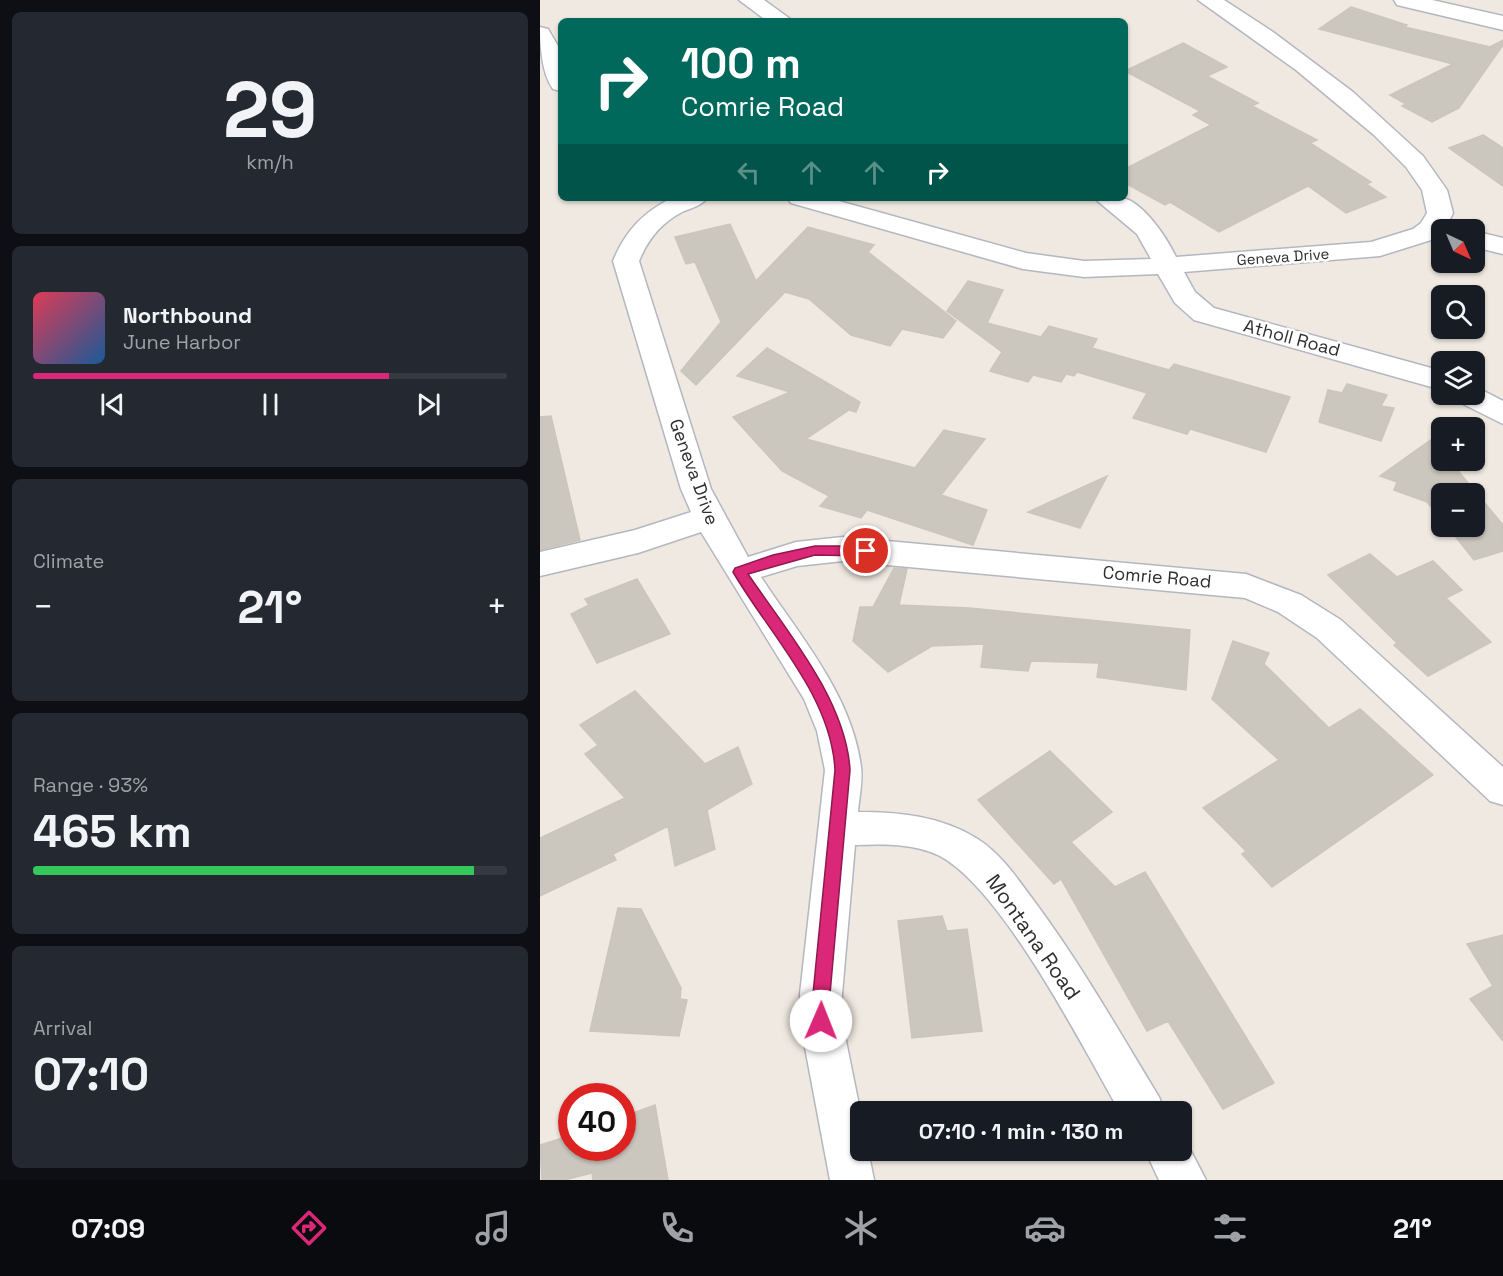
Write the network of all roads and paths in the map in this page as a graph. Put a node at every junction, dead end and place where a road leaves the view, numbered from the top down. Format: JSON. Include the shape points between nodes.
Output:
{"nodes":[{"id":1,"x":750,"y":0,"type":"edge"},
{"id":2,"x":1209,"y":0,"type":"edge"},
{"id":3,"x":1405,"y":0,"type":"edge"},
{"id":4,"x":777,"y":18,"type":"edge"},
{"id":5,"x":1503,"y":23,"type":"edge"},
{"id":6,"x":540,"y":34,"type":"edge"},
{"id":7,"x":558,"y":71,"type":"edge"},
{"id":8,"x":686,"y":201,"type":"edge"},
{"id":9,"x":811,"y":201,"type":"edge"},
{"id":10,"x":1111,"y":201,"type":"edge"},
{"id":11,"x":1439,"y":219,"type":"edge"},
{"id":12,"x":1431,"y":232,"type":"edge"},
{"id":13,"x":1485,"y":242,"type":"edge"},
{"id":14,"x":1503,"y":246,"type":"edge"},
{"id":15,"x":1166,"y":265,"type":"junction"},
{"id":16,"x":1431,"y":377,"type":"edge"},
{"id":17,"x":1485,"y":404,"type":"edge"},
{"id":18,"x":1503,"y":414,"type":"edge"},
{"id":19,"x":708,"y":519,"type":"junction"},
{"id":20,"x":540,"y":564,"type":"edge"},
{"id":21,"x":740,"y":572,"type":"junction"},
{"id":22,"x":1503,"y":790,"type":"edge"},
{"id":23,"x":837,"y":829,"type":"junction"},
{"id":24,"x":1137,"y":1101,"type":"edge"},
{"id":25,"x":1173,"y":1161,"type":"edge"},
{"id":26,"x":852,"y":1180,"type":"edge"},
{"id":27,"x":1184,"y":1180,"type":"edge"}],
"edges":[{"from":1,"to":4,"type":"street"},
{"from":2,"to":11,"type":"street","name":"Geneva Drive","via":[[1314,74],[1415,160],[1440,199]]},
{"from":3,"to":5,"type":"street"},
{"from":6,"to":7,"type":"street"},
{"from":8,"to":19,"type":"street","name":"Geneva Drive","via":[[644,228],[626,261]]},
{"from":9,"to":15,"type":"street","name":"Geneva Drive","via":[[1023,261],[1084,269]]},
{"from":10,"to":15,"type":"street","name":"Atholl Road","via":[[1142,224]]},
{"from":12,"to":15,"type":"street","name":"Geneva Drive","via":[[1371,250]]},
{"from":13,"to":14,"type":"street"},
{"from":15,"to":16,"type":"street","name":"Atholl Road","via":[[1185,300],[1204,314]]},
{"from":17,"to":18,"type":"street"},
{"from":19,"to":20,"type":"street","via":[[638,541]]},
{"from":19,"to":21,"type":"street","name":"Geneva Drive"},
{"from":21,"to":22,"type":"street","name":"Comrie Road","via":[[796,554],[843,549],[1246,586],[1303,609],[1329,629]]},
{"from":21,"to":23,"type":"street","name":"Geneva Drive","via":[[815,685],[835,728],[843,770]]},
{"from":23,"to":24,"type":"street","name":"Montana Road","via":[[930,834],[974,857],[999,885],[1065,979]]},
{"from":23,"to":26,"type":"street","name":"Geneva Drive","via":[[821,1021]]},
{"from":25,"to":27,"type":"street"}]}
